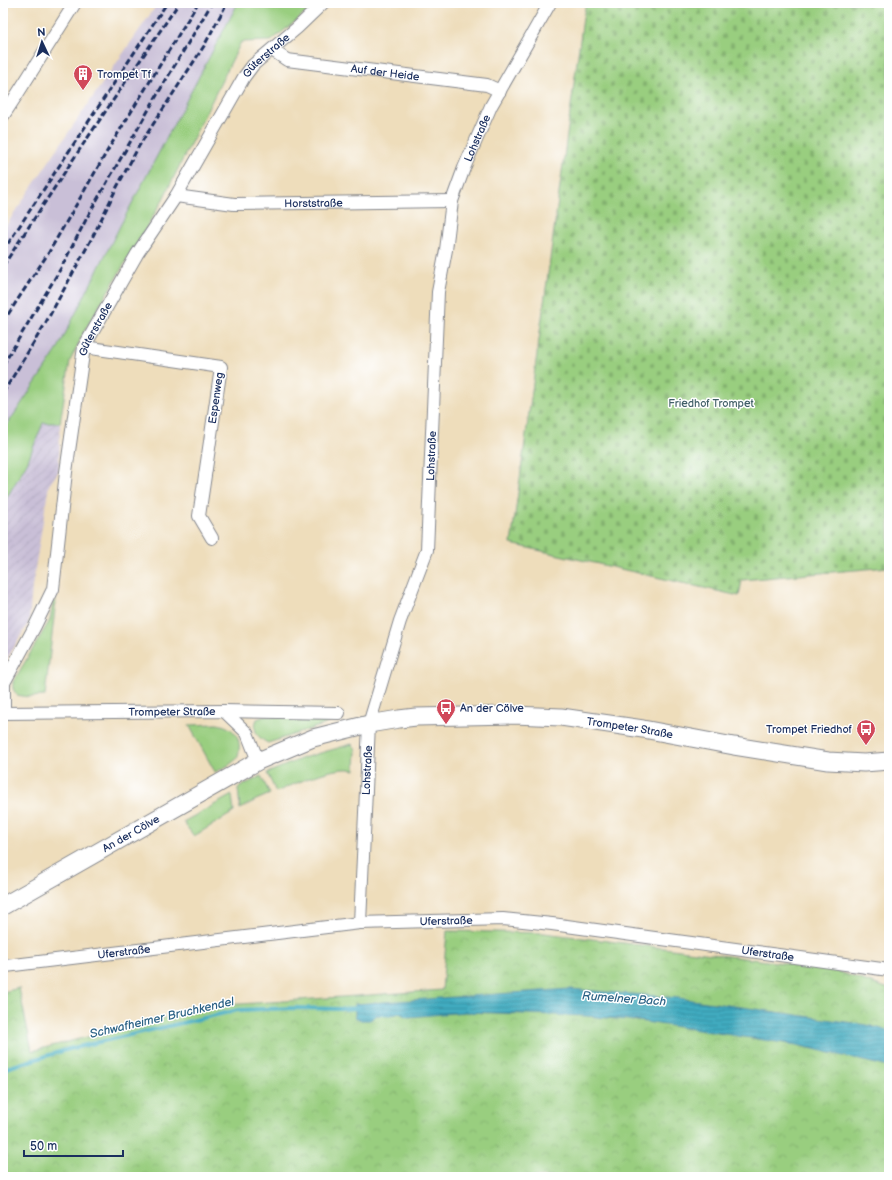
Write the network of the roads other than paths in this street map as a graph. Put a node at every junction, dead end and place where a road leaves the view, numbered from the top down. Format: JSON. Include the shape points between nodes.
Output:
{"nodes":[{"id":1,"x":75,"y":3,"type":"edge"},
{"id":2,"x":323,"y":3,"type":"edge"},
{"id":3,"x":550,"y":3,"type":"edge"},
{"id":4,"x":272,"y":50,"type":"junction"},
{"id":5,"x":500,"y":91,"type":"junction"},
{"id":6,"x":3,"y":116,"type":"edge"},
{"id":7,"x":176,"y":196,"type":"junction"},
{"id":8,"x":452,"y":201,"type":"junction"},
{"id":9,"x":84,"y":347,"type":"junction"},
{"id":10,"x":212,"y":538,"type":"dead end"},
{"id":11,"x":224,"y":711,"type":"junction"},
{"id":12,"x":3,"y":713,"type":"edge"},
{"id":13,"x":339,"y":713,"type":"dead end"},
{"id":14,"x":369,"y":724,"type":"junction"},
{"id":15,"x":258,"y":761,"type":"junction"},
{"id":16,"x":889,"y":761,"type":"edge"},
{"id":17,"x":3,"y":906,"type":"edge"},
{"id":18,"x":360,"y":923,"type":"junction"},
{"id":19,"x":3,"y":969,"type":"edge"},
{"id":20,"x":889,"y":970,"type":"edge"}],
"edges":[{"from":1,"to":6,"type":"street"},
{"from":2,"to":4,"type":"street","name":"Güterstraße"},
{"from":3,"to":5,"type":"street","name":"Lohstraße"},
{"from":4,"to":5,"type":"street","name":"Auf der Heide","via":[[287,60],[487,85]]},
{"from":4,"to":7,"type":"street","name":"Güterstraße","via":[[253,65],[244,77]]},
{"from":5,"to":8,"type":"street","name":"Lohstraße","via":[[491,106]]},
{"from":7,"to":8,"type":"street","name":"Horststraße","via":[[234,204]]},
{"from":7,"to":9,"type":"street","name":"Güterstraße","via":[[138,254]]},
{"from":8,"to":14,"type":"street","name":"Lohstraße","via":[[438,292],[427,550],[400,621]]},
{"from":9,"to":10,"type":"street","name":"Espenweg","via":[[221,367],[199,516]]},
{"from":9,"to":12,"type":"street","name":"Güterstraße","via":[[53,589],[4,683]]},
{"from":11,"to":12,"type":"street","name":"Trompeter Straße"},
{"from":11,"to":13,"type":"street","name":"Trompeter Straße"},
{"from":11,"to":15,"type":"street","via":[[247,733]]},
{"from":14,"to":15,"type":"street","name":"An der Cölve","via":[[313,738]]},
{"from":14,"to":16,"type":"street","name":"Trompeter Straße","via":[[416,717],[560,717],[828,761]]},
{"from":14,"to":18,"type":"street","name":"Lohstraße"},
{"from":15,"to":17,"type":"street","name":"An der Cölve"},
{"from":18,"to":19,"type":"street","name":"Uferstraße","via":[[6,966]]},
{"from":18,"to":20,"type":"street","name":"Uferstraße","via":[[503,919]]}]}
